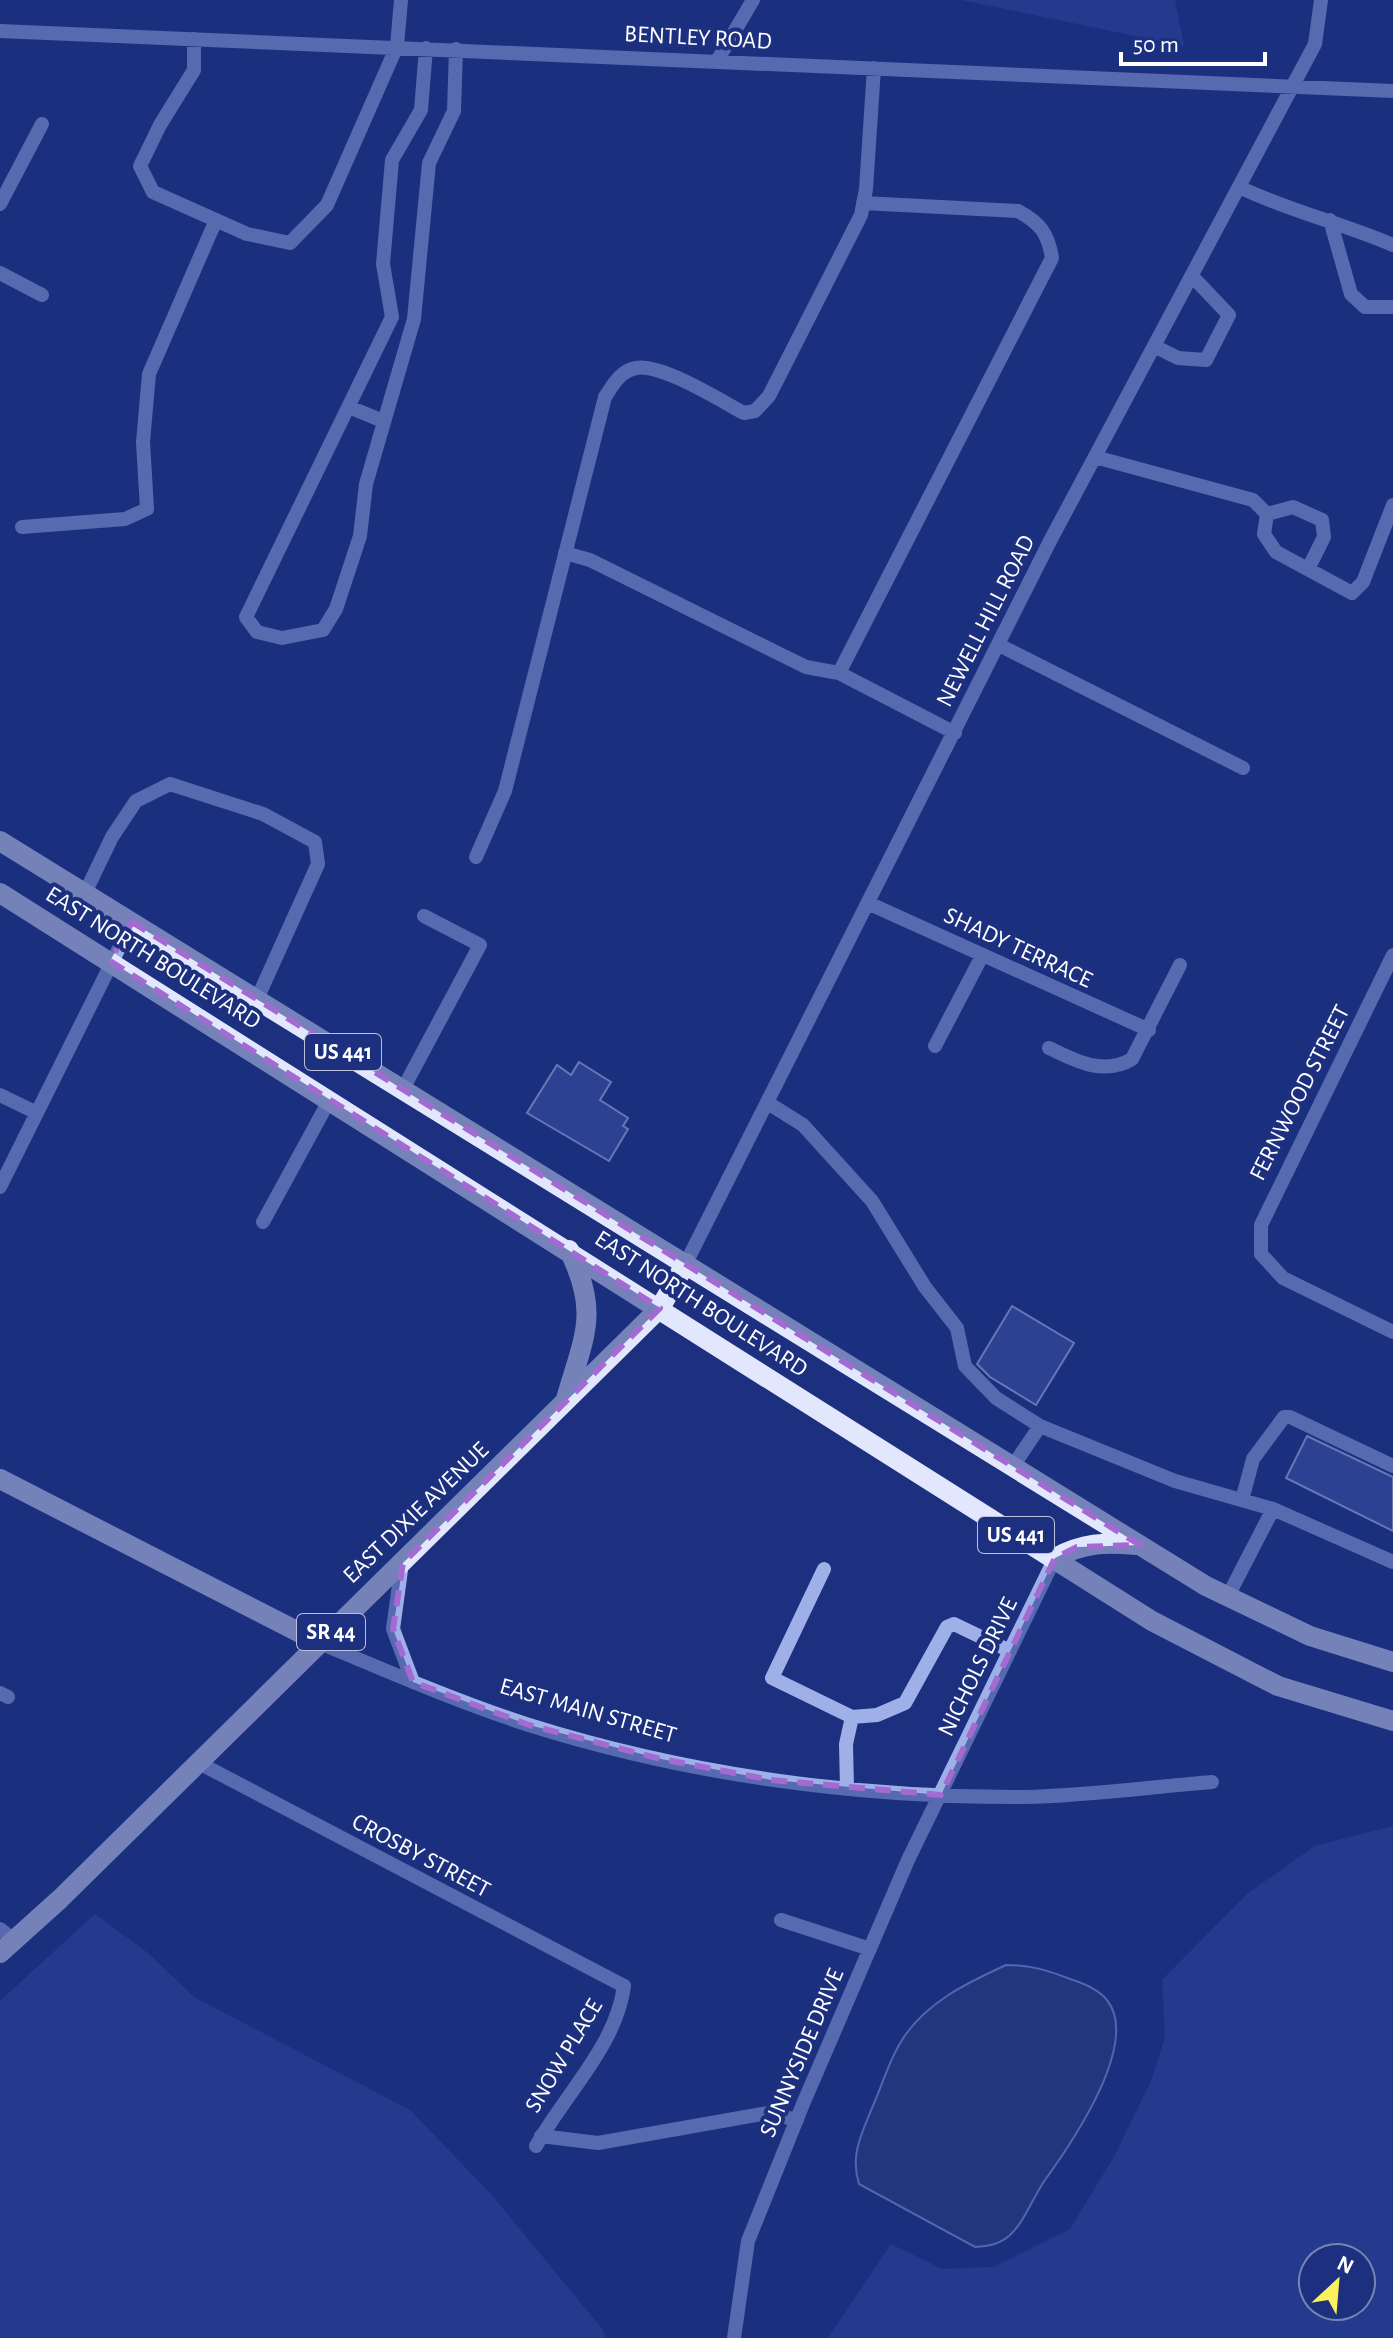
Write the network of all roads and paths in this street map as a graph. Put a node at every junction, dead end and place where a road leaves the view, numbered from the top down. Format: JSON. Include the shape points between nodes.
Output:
{"nodes":[{"id":1,"x":401,"y":0,"type":"edge"},
{"id":2,"x":753,"y":0,"type":"edge"},
{"id":3,"x":1321,"y":0,"type":"edge"},
{"id":4,"x":0,"y":31,"type":"edge"},
{"id":5,"x":194,"y":39,"type":"junction"},
{"id":6,"x":397,"y":46,"type":"junction"},
{"id":7,"x":426,"y":48,"type":"junction"},
{"id":8,"x":456,"y":49,"type":"junction"},
{"id":9,"x":717,"y":61,"type":"junction"},
{"id":10,"x":874,"y":68,"type":"junction"},
{"id":11,"x":1293,"y":87,"type":"junction"},
{"id":12,"x":1393,"y":91,"type":"edge"},
{"id":13,"x":42,"y":124,"type":"dead end"},
{"id":14,"x":1239,"y":187,"type":"junction"},
{"id":15,"x":863,"y":203,"type":"junction"},
{"id":16,"x":0,"y":204,"type":"edge"},
{"id":17,"x":216,"y":220,"type":"junction"},
{"id":18,"x":1330,"y":220,"type":"junction"},
{"id":19,"x":1393,"y":245,"type":"edge"},
{"id":20,"x":0,"y":273,"type":"edge"},
{"id":21,"x":1192,"y":276,"type":"junction"},
{"id":22,"x":42,"y":295,"type":"dead end"},
{"id":23,"x":1393,"y":307,"type":"edge"},
{"id":24,"x":1154,"y":346,"type":"junction"},
{"id":25,"x":349,"y":407,"type":"junction"},
{"id":26,"x":383,"y":421,"type":"junction"},
{"id":27,"x":1095,"y":457,"type":"junction"},
{"id":28,"x":1393,"y":505,"type":"edge"},
{"id":29,"x":1267,"y":514,"type":"junction"},
{"id":30,"x":22,"y":527,"type":"dead end"},
{"id":31,"x":565,"y":553,"type":"junction"},
{"id":32,"x":1308,"y":569,"type":"junction"},
{"id":33,"x":999,"y":645,"type":"junction"},
{"id":34,"x":839,"y":673,"type":"junction"},
{"id":35,"x":955,"y":733,"type":"junction"},
{"id":36,"x":1243,"y":768,"type":"dead end"},
{"id":37,"x":0,"y":841,"type":"edge"},
{"id":38,"x":476,"y":857,"type":"dead end"},
{"id":39,"x":0,"y":893,"type":"edge"},
{"id":40,"x":85,"y":893,"type":"junction"},
{"id":41,"x":870,"y":904,"type":"junction"},
{"id":42,"x":424,"y":916,"type":"dead end"},
{"id":43,"x":132,"y":922,"type":"junction"},
{"id":44,"x":1393,"y":955,"type":"edge"},
{"id":45,"x":982,"y":956,"type":"junction"},
{"id":46,"x":110,"y":961,"type":"junction"},
{"id":47,"x":1180,"y":965,"type":"dead end"},
{"id":48,"x":257,"y":999,"type":"junction"},
{"id":49,"x":1149,"y":1030,"type":"junction"},
{"id":50,"x":935,"y":1046,"type":"dead end"},
{"id":51,"x":1049,"y":1048,"type":"dead end"},
{"id":52,"x":403,"y":1089,"type":"junction"},
{"id":53,"x":0,"y":1095,"type":"edge"},
{"id":54,"x":330,"y":1099,"type":"junction"},
{"id":55,"x":768,"y":1103,"type":"junction"},
{"id":56,"x":35,"y":1112,"type":"junction"},
{"id":57,"x":0,"y":1187,"type":"edge"},
{"id":58,"x":263,"y":1222,"type":"dead end"},
{"id":59,"x":569,"y":1250,"type":"junction"},
{"id":60,"x":686,"y":1263,"type":"junction"},
{"id":61,"x":660,"y":1308,"type":"junction"},
{"id":62,"x":1393,"y":1332,"type":"edge"},
{"id":63,"x":565,"y":1402,"type":"junction"},
{"id":64,"x":1040,"y":1426,"type":"junction"},
{"id":65,"x":1013,"y":1466,"type":"junction"},
{"id":66,"x":1393,"y":1466,"type":"edge"},
{"id":67,"x":0,"y":1479,"type":"edge"},
{"id":68,"x":1242,"y":1500,"type":"junction"},
{"id":69,"x":1273,"y":1509,"type":"junction"},
{"id":70,"x":1140,"y":1545,"type":"junction"},
{"id":71,"x":1055,"y":1558,"type":"junction"},
{"id":72,"x":1393,"y":1562,"type":"edge"},
{"id":73,"x":403,"y":1563,"type":"junction"},
{"id":74,"x":824,"y":1569,"type":"dead end"},
{"id":75,"x":1227,"y":1598,"type":"junction"},
{"id":76,"x":320,"y":1643,"type":"junction"},
{"id":77,"x":1010,"y":1651,"type":"junction"},
{"id":78,"x":1393,"y":1662,"type":"edge"},
{"id":79,"x":413,"y":1682,"type":"junction"},
{"id":80,"x":852,"y":1717,"type":"junction"},
{"id":81,"x":1393,"y":1721,"type":"edge"},
{"id":82,"x":199,"y":1763,"type":"junction"},
{"id":83,"x":1212,"y":1782,"type":"dead end"},
{"id":84,"x":847,"y":1788,"type":"junction"},
{"id":85,"x":941,"y":1795,"type":"junction"},
{"id":86,"x":781,"y":1920,"type":"dead end"},
{"id":87,"x":5,"y":1941,"type":"edge"},
{"id":88,"x":870,"y":1949,"type":"junction"},
{"id":89,"x":624,"y":1986,"type":"joint"},
{"id":90,"x":797,"y":2120,"type":"junction"},
{"id":91,"x":734,"y":2338,"type":"edge"}],
"edges":[{"from":1,"to":6,"type":"street"},
{"from":2,"to":9,"type":"street"},
{"from":3,"to":11,"type":"street","name":"NEWELL HILL ROAD","via":[[1317,36]]},
{"from":4,"to":5,"type":"street","name":"BENTLEY ROAD"},
{"from":5,"to":6,"type":"street","name":"BENTLEY ROAD"},
{"from":5,"to":17,"type":"street","via":[[194,70],[140,166],[153,192]]},
{"from":6,"to":7,"type":"street","name":"BENTLEY ROAD"},
{"from":6,"to":17,"type":"street","via":[[327,205],[290,243],[247,234]]},
{"from":7,"to":8,"type":"street","name":"BENTLEY ROAD"},
{"from":7,"to":25,"type":"street","via":[[421,110],[392,160],[383,264],[392,317]]},
{"from":8,"to":9,"type":"street","name":"BENTLEY ROAD"},
{"from":8,"to":26,"type":"street","via":[[454,111],[429,163],[414,319]]},
{"from":9,"to":10,"type":"street","name":"BENTLEY ROAD"},
{"from":10,"to":11,"type":"street","name":"BENTLEY ROAD"},
{"from":10,"to":15,"type":"street"},
{"from":11,"to":12,"type":"street","name":"BENTLEY ROAD"},
{"from":11,"to":14,"type":"street","name":"NEWELL HILL ROAD"},
{"from":13,"to":16,"type":"street"},
{"from":14,"to":18,"type":"street","via":[[1276,205]]},
{"from":14,"to":21,"type":"street","name":"NEWELL HILL ROAD"},
{"from":15,"to":31,"type":"street","via":[[769,396],[755,411],[744,413],[660,371],[636,367],[619,376],[605,397]]},
{"from":15,"to":34,"type":"street","via":[[1018,211],[1049,236],[1052,258]]},
{"from":17,"to":30,"type":"street","via":[[149,374],[143,442],[147,509],[125,519]]},
{"from":18,"to":19,"type":"street"},
{"from":18,"to":23,"type":"street","via":[[1351,294],[1365,307]]},
{"from":20,"to":22,"type":"street"},
{"from":21,"to":24,"type":"street","name":"NEWELL HILL ROAD"},
{"from":21,"to":24,"type":"street","via":[[1229,315],[1206,360],[1178,358]]},
{"from":24,"to":27,"type":"street","name":"NEWELL HILL ROAD"},
{"from":25,"to":26,"type":"street"},
{"from":25,"to":26,"type":"street","via":[[246,617],[257,632],[282,638],[323,630],[336,609],[360,536],[366,484]]},
{"from":27,"to":29,"type":"street","via":[[1253,500]]},
{"from":27,"to":33,"type":"street","name":"NEWELL HILL ROAD"},
{"from":28,"to":32,"type":"street","via":[[1363,582],[1352,593]]},
{"from":29,"to":32,"type":"street","via":[[1264,534],[1276,552]]},
{"from":29,"to":32,"type":"street","via":[[1293,507],[1322,520],[1324,537]]},
{"from":31,"to":34,"type":"street","via":[[590,560],[806,667]]},
{"from":31,"to":38,"type":"street","via":[[505,791]]},
{"from":33,"to":35,"type":"street","name":"NEWELL HILL ROAD"},
{"from":33,"to":36,"type":"street"},
{"from":34,"to":35,"type":"street"},
{"from":35,"to":41,"type":"street","name":"NEWELL HILL ROAD"},
{"from":37,"to":40,"type":"main road","name":"EAST NORTH BOULEVARD","number":"US 441"},
{"from":39,"to":46,"type":"main road","name":"EAST NORTH BOULEVARD","number":"US 441"},
{"from":40,"to":43,"type":"main road","name":"EAST NORTH BOULEVARD","number":"US 441"},
{"from":40,"to":48,"type":"street","via":[[136,801],[170,784],[263,814],[315,842],[318,864]]},
{"from":41,"to":45,"type":"street","name":"SHADY TERRACE"},
{"from":41,"to":55,"type":"street","name":"NEWELL HILL ROAD"},
{"from":42,"to":52,"type":"street","via":[[480,945]]},
{"from":43,"to":46,"type":"street"},
{"from":43,"to":48,"type":"main road","name":"EAST NORTH BOULEVARD","number":"US 441"},
{"from":44,"to":62,"type":"street","name":"FERNWOOD STREET","via":[[1267,1206],[1259,1234],[1261,1254],[1283,1278]]},
{"from":45,"to":49,"type":"street","name":"SHADY TERRACE"},
{"from":45,"to":50,"type":"street"},
{"from":46,"to":54,"type":"main road","name":"EAST NORTH BOULEVARD","number":"US 441"},
{"from":46,"to":56,"type":"street"},
{"from":47,"to":49,"type":"street"},
{"from":48,"to":52,"type":"main road","name":"EAST NORTH BOULEVARD","number":"US 441"},
{"from":49,"to":51,"type":"street","via":[[1132,1059],[1110,1067],[1076,1061]]},
{"from":52,"to":60,"type":"main road","name":"EAST NORTH BOULEVARD","number":"US 441"},
{"from":53,"to":56,"type":"street"},
{"from":54,"to":58,"type":"street"},
{"from":54,"to":59,"type":"main road","name":"EAST NORTH BOULEVARD","number":"US 441"},
{"from":55,"to":60,"type":"street","name":"NEWELL HILL ROAD"},
{"from":55,"to":64,"type":"street","via":[[803,1125],[872,1201],[957,1328],[965,1366],[996,1398]]},
{"from":56,"to":57,"type":"street"},
{"from":59,"to":61,"type":"main road","name":"EAST NORTH BOULEVARD","number":"US 441"},
{"from":59,"to":63,"type":"main road","via":[[585,1283],[588,1309]]},
{"from":60,"to":61,"type":"main road","number":"SR 44"},
{"from":60,"to":65,"type":"main road","name":"EAST NORTH BOULEVARD","number":"US 441"},
{"from":61,"to":63,"type":"main road","name":"EAST DIXIE AVENUE","number":"SR 44"},
{"from":61,"to":71,"type":"main road","name":"EAST NORTH BOULEVARD","number":"US 441"},
{"from":63,"to":73,"type":"main road","name":"EAST DIXIE AVENUE","number":"SR 44"},
{"from":64,"to":65,"type":"street"},
{"from":64,"to":68,"type":"street","via":[[1175,1481]]},
{"from":65,"to":70,"type":"main road","name":"EAST NORTH BOULEVARD","number":"US 441"},
{"from":66,"to":68,"type":"street","via":[[1284,1417],[1253,1459]]},
{"from":67,"to":76,"type":"main road","name":"EAST MAIN STREET"},
{"from":68,"to":69,"type":"street"},
{"from":69,"to":72,"type":"street"},
{"from":69,"to":75,"type":"street"},
{"from":70,"to":71,"type":"main road","via":[[1100,1542]]},
{"from":70,"to":75,"type":"main road","name":"EAST NORTH BOULEVARD","number":"US 441"},
{"from":71,"to":77,"type":"street","name":"NICHOLS DRIVE"},
{"from":71,"to":81,"type":"main road","name":"EAST NORTH BOULEVARD","number":"US 441","via":[[1152,1621],[1278,1686]]},
{"from":73,"to":76,"type":"main road","name":"EAST DIXIE AVENUE","number":"SR 44"},
{"from":73,"to":79,"type":"street","via":[[393,1629]]},
{"from":74,"to":80,"type":"street","via":[[772,1678]]},
{"from":75,"to":78,"type":"main road","name":"EAST NORTH BOULEVARD","number":"US 441","via":[[1310,1636]]},
{"from":76,"to":79,"type":"street","name":"EAST MAIN STREET"},
{"from":76,"to":82,"type":"main road","name":"EAST DIXIE AVENUE","number":"SR 44"},
{"from":77,"to":80,"type":"street","via":[[954,1624],[947,1627],[899,1709]]},
{"from":77,"to":85,"type":"street","name":"NICHOLS DRIVE"},
{"from":79,"to":84,"type":"street","name":"EAST MAIN STREET","via":[[529,1725],[614,1749],[744,1775]]},
{"from":80,"to":84,"type":"street","via":[[846,1744]]},
{"from":82,"to":87,"type":"main road","name":"EAST DIXIE AVENUE","number":"SR 44"},
{"from":82,"to":89,"type":"street","name":"CROSBY STREET"},
{"from":83,"to":85,"type":"street","name":"EAST MAIN STREET","via":[[1028,1797]]},
{"from":84,"to":85,"type":"street","name":"EAST MAIN STREET"},
{"from":85,"to":88,"type":"street","name":"SUNNYSIDE DRIVE"},
{"from":86,"to":88,"type":"street"},
{"from":88,"to":90,"type":"street","name":"SUNNYSIDE DRIVE"},
{"from":89,"to":90,"type":"street","name":"SNOW PLACE","via":[[606,2037],[539,2141],[598,2143],[768,2113]]},
{"from":90,"to":91,"type":"street","name":"SUNNYSIDE DRIVE","via":[[748,2241]]}]}
